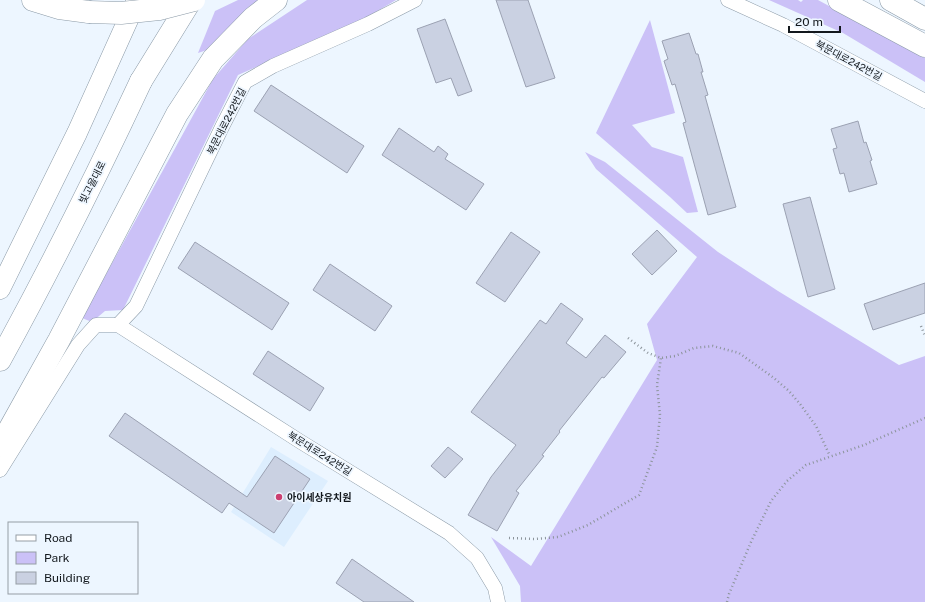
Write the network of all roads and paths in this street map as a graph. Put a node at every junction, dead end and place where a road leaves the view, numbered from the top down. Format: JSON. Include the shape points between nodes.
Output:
{"nodes":[{"id":1,"x":33,"y":0,"type":"edge"},
{"id":2,"x":137,"y":0,"type":"edge"},
{"id":3,"x":175,"y":0,"type":"edge"},
{"id":4,"x":191,"y":0,"type":"edge"},
{"id":5,"x":194,"y":0,"type":"edge"},
{"id":6,"x":276,"y":0,"type":"edge"},
{"id":7,"x":415,"y":0,"type":"edge"},
{"id":8,"x":728,"y":0,"type":"edge"},
{"id":9,"x":839,"y":0,"type":"edge"},
{"id":10,"x":891,"y":0,"type":"edge"},
{"id":11,"x":920,"y":0,"type":"edge"},
{"id":12,"x":925,"y":2,"type":"edge"},
{"id":13,"x":925,"y":19,"type":"edge"},
{"id":14,"x":925,"y":46,"type":"edge"},
{"id":15,"x":141,"y":81,"type":"junction"},
{"id":16,"x":925,"y":101,"type":"edge"},
{"id":17,"x":0,"y":289,"type":"edge"},
{"id":18,"x":118,"y":324,"type":"junction"},
{"id":19,"x":921,"y":326,"type":"dead end"},
{"id":20,"x":925,"y":336,"type":"edge"},
{"id":21,"x":628,"y":338,"type":"dead end"},
{"id":22,"x":661,"y":358,"type":"junction"},
{"id":23,"x":0,"y":360,"type":"edge"},
{"id":24,"x":925,"y":418,"type":"edge"},
{"id":25,"x":0,"y":446,"type":"edge"},
{"id":26,"x":830,"y":456,"type":"junction"},
{"id":27,"x":0,"y":470,"type":"edge"},
{"id":28,"x":509,"y":538,"type":"dead end"},
{"id":29,"x":498,"y":602,"type":"edge"},
{"id":30,"x":727,"y":602,"type":"edge"}],
"edges":[{"from":1,"to":5,"type":"highway","bridge":true,"via":[[59,8],[89,12],[158,9]]},
{"from":2,"to":17,"type":"main road","via":[[77,133]]},
{"from":3,"to":15,"type":"main road","name":"빛고을대로"},
{"from":4,"to":15,"type":"highway"},
{"from":6,"to":25,"type":"highway","via":[[253,18],[213,59],[177,114],[59,340]]},
{"from":7,"to":18,"type":"street","name":"북문대로242번길","via":[[273,66],[245,82],[136,306]]},
{"from":8,"to":16,"type":"street","name":"북문대로242번길","via":[[783,25]]},
{"from":9,"to":14,"type":"highway"},
{"from":10,"to":13,"type":"highway"},
{"from":11,"to":12,"type":"highway"},
{"from":15,"to":23,"type":"highway","name":"빛고을대로","via":[[107,154]]},
{"from":18,"to":27,"type":"street","via":[[96,325],[78,345]]},
{"from":18,"to":29,"type":"street","name":"북문대로242번길","via":[[450,533],[477,558],[495,588]]},
{"from":19,"to":20,"type":"path"},
{"from":21,"to":22,"type":"path","via":[[648,353]]},
{"from":22,"to":26,"type":"path","via":[[694,348],[713,346],[739,353],[789,391],[816,426]]},
{"from":22,"to":28,"type":"path","via":[[657,385],[660,416],[657,448],[639,495],[588,525],[558,537]]},
{"from":24,"to":26,"type":"path","via":[[864,445]]},
{"from":26,"to":30,"type":"path","via":[[806,465],[787,481],[771,501],[750,542]]}]}
